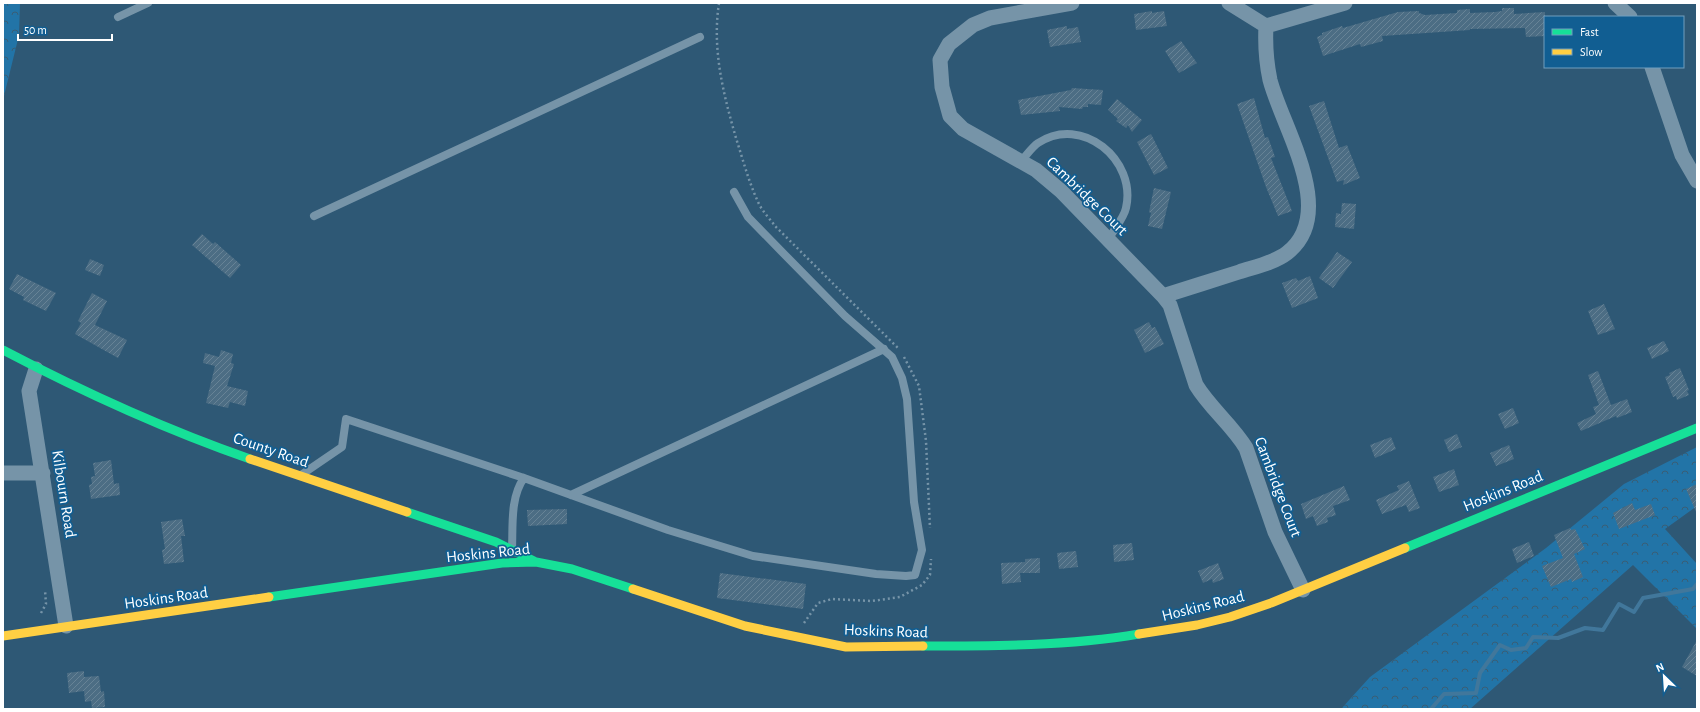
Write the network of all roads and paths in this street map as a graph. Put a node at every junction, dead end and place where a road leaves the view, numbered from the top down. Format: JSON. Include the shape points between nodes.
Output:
{"nodes":[{"id":1,"x":148,"y":3,"type":"edge"},
{"id":2,"x":719,"y":3,"type":"edge"},
{"id":3,"x":1072,"y":3,"type":"edge"},
{"id":4,"x":1229,"y":3,"type":"edge"},
{"id":5,"x":1345,"y":3,"type":"edge"},
{"id":6,"x":1615,"y":3,"type":"edge"},
{"id":7,"x":1629,"y":16,"type":"edge"},
{"id":8,"x":118,"y":17,"type":"dead end"},
{"id":9,"x":1266,"y":26,"type":"junction"},
{"id":10,"x":700,"y":37,"type":"dead end"},
{"id":11,"x":1652,"y":68,"type":"edge"},
{"id":12,"x":1021,"y":161,"type":"junction"},
{"id":13,"x":1697,"y":181,"type":"edge"},
{"id":14,"x":734,"y":192,"type":"dead end"},
{"id":15,"x":314,"y":216,"type":"dead end"},
{"id":16,"x":1108,"y":240,"type":"junction"},
{"id":17,"x":1163,"y":296,"type":"junction"},
{"id":18,"x":884,"y":349,"type":"junction"},
{"id":19,"x":3,"y":350,"type":"edge"},
{"id":20,"x":36,"y":369,"type":"junction"},
{"id":21,"x":1697,"y":428,"type":"edge"},
{"id":22,"x":3,"y":473,"type":"edge"},
{"id":23,"x":43,"y":473,"type":"junction"},
{"id":24,"x":300,"y":476,"type":"junction"},
{"id":25,"x":524,"y":478,"type":"junction"},
{"id":26,"x":571,"y":495,"type":"junction"},
{"id":27,"x":930,"y":533,"type":"dead end"},
{"id":28,"x":512,"y":550,"type":"junction"},
{"id":29,"x":931,"y":556,"type":"dead end"},
{"id":30,"x":536,"y":562,"type":"junction"},
{"id":31,"x":45,"y":588,"type":"dead end"},
{"id":32,"x":1303,"y":590,"type":"junction"},
{"id":33,"x":38,"y":615,"type":"dead end"},
{"id":34,"x":66,"y":626,"type":"junction"},
{"id":35,"x":3,"y":636,"type":"edge"},
{"id":36,"x":795,"y":636,"type":"junction"}],
"edges":[{"from":1,"to":8,"type":"lane"},
{"from":2,"to":27,"type":"path","via":[[716,22],[717,57],[726,102],[748,176],[760,206],[775,226],[895,343],[919,386],[926,441]]},
{"from":3,"to":12,"type":"street","name":"Cambridge Court","via":[[990,18],[973,25],[949,44],[940,60],[942,87],[950,116],[963,129]]},
{"from":4,"to":9,"type":"street"},
{"from":5,"to":9,"type":"street"},
{"from":6,"to":7,"type":"street"},
{"from":9,"to":17,"type":"street","via":[[1264,51],[1271,81],[1301,161],[1309,201],[1299,241],[1286,253],[1264,264]]},
{"from":10,"to":15,"type":"lane"},
{"from":11,"to":13,"type":"street","via":[[1682,155]]},
{"from":12,"to":16,"type":"street","name":"Cambridge Court","via":[[1061,191]]},
{"from":12,"to":16,"type":"lane","via":[[1037,144],[1059,135],[1087,137],[1110,153],[1125,175],[1128,192],[1126,210]]},
{"from":14,"to":18,"type":"lane","via":[[748,217],[845,316]]},
{"from":16,"to":17,"type":"street","name":"Cambridge Court"},
{"from":17,"to":32,"type":"street","name":"Cambridge Court","via":[[1170,305],[1196,385],[1246,448],[1275,532]]},
{"from":18,"to":26,"type":"lane"},
{"from":18,"to":26,"type":"lane","via":[[892,357],[902,378],[907,399],[914,502],[922,550],[916,575],[876,574],[753,556],[668,530]]},
{"from":19,"to":20,"type":"street","name":"County Road"},
{"from":20,"to":23,"type":"street","name":"Kilbourn Road","via":[[29,391]]},
{"from":20,"to":24,"type":"street","name":"County Road","via":[[139,416],[223,450]]},
{"from":21,"to":32,"type":"street","name":"Hoskins Road"},
{"from":22,"to":23,"type":"street"},
{"from":23,"to":34,"type":"street","name":"Kilbourn Road"},
{"from":24,"to":25,"type":"lane","via":[[342,447],[346,419]]},
{"from":24,"to":28,"type":"street","name":"County Road","via":[[496,542]]},
{"from":25,"to":26,"type":"lane"},
{"from":25,"to":28,"type":"lane","via":[[518,485],[514,508]]},
{"from":28,"to":30,"type":"street","name":"County Road"},
{"from":29,"to":36,"type":"path","via":[[930,575],[922,585],[900,597],[872,601],[832,599],[818,603]]},
{"from":30,"to":34,"type":"street","name":"Hoskins Road","via":[[502,563]]},
{"from":30,"to":36,"type":"street","name":"Hoskins Road","via":[[572,570],[745,626]]},
{"from":31,"to":33,"type":"path","via":[[44,608]]},
{"from":32,"to":36,"type":"street","name":"Hoskins Road","via":[[1230,617],[1117,638],[993,646],[909,648],[846,647]]},
{"from":34,"to":35,"type":"street","name":"Hoskins Road"}]}
